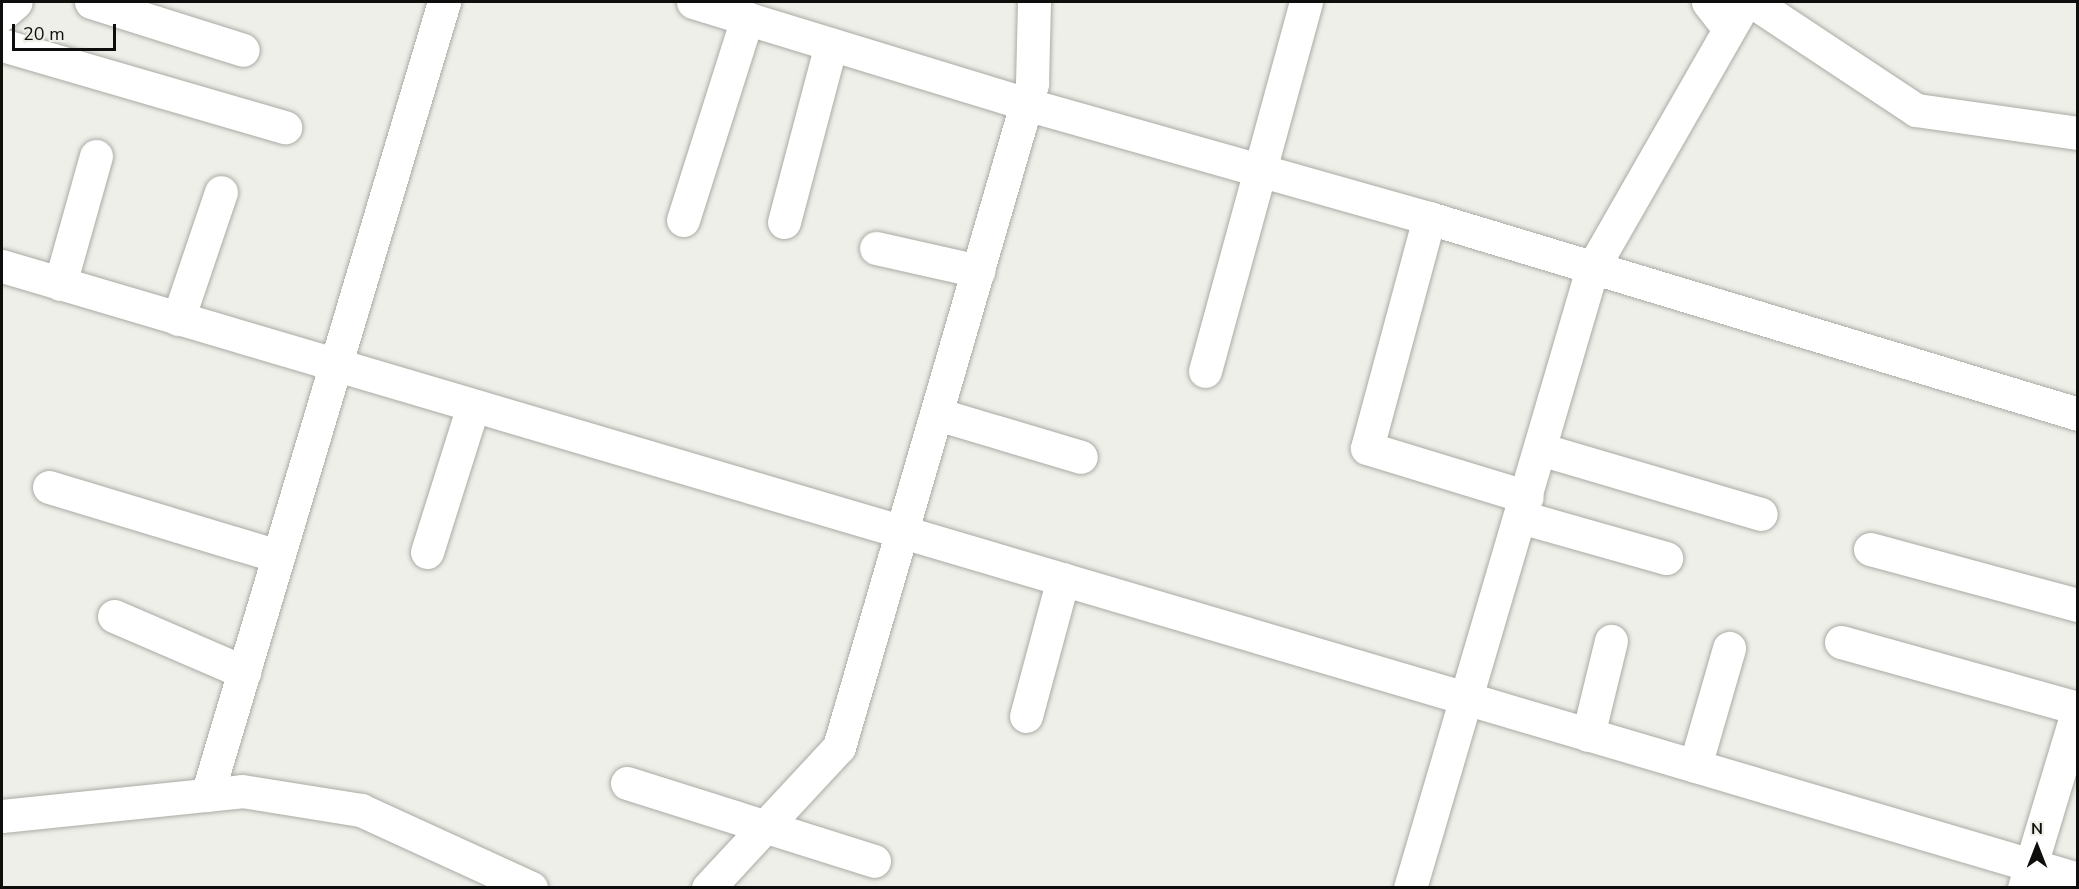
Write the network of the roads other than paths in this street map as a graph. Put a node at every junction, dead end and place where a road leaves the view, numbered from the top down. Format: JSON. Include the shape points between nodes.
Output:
{"nodes":[{"id":1,"x":16,"y":2,"type":"edge"},
{"id":2,"x":92,"y":2,"type":"edge"},
{"id":3,"x":444,"y":2,"type":"edge"},
{"id":4,"x":693,"y":2,"type":"edge"},
{"id":5,"x":1034,"y":2,"type":"edge"},
{"id":6,"x":1306,"y":2,"type":"edge"},
{"id":7,"x":1708,"y":2,"type":"edge"},
{"id":8,"x":1753,"y":2,"type":"edge"},
{"id":9,"x":2,"y":14,"type":"edge"},
{"id":10,"x":1737,"y":15,"type":"edge"},
{"id":11,"x":747,"y":18,"type":"junction"},
{"id":12,"x":831,"y":44,"type":"junction"},
{"id":13,"x":2,"y":45,"type":"edge"},
{"id":14,"x":243,"y":50,"type":"dead end"},
{"id":15,"x":1026,"y":104,"type":"junction"},
{"id":16,"x":285,"y":127,"type":"dead end"},
{"id":17,"x":2078,"y":133,"type":"edge"},
{"id":18,"x":96,"y":156,"type":"dead end"},
{"id":19,"x":1262,"y":173,"type":"junction"},
{"id":20,"x":221,"y":192,"type":"dead end"},
{"id":21,"x":1429,"y":218,"type":"junction"},
{"id":22,"x":683,"y":220,"type":"dead end"},
{"id":23,"x":784,"y":222,"type":"dead end"},
{"id":24,"x":876,"y":248,"type":"dead end"},
{"id":25,"x":2,"y":266,"type":"edge"},
{"id":26,"x":1592,"y":269,"type":"junction"},
{"id":27,"x":978,"y":271,"type":"junction"},
{"id":28,"x":60,"y":284,"type":"junction"},
{"id":29,"x":178,"y":320,"type":"junction"},
{"id":30,"x":335,"y":365,"type":"junction"},
{"id":31,"x":1205,"y":371,"type":"dead end"},
{"id":32,"x":473,"y":406,"type":"junction"},
{"id":33,"x":938,"y":414,"type":"junction"},
{"id":34,"x":2078,"y":414,"type":"edge"},
{"id":35,"x":1540,"y":449,"type":"junction"},
{"id":36,"x":1081,"y":457,"type":"dead end"},
{"id":37,"x":49,"y":487,"type":"dead end"},
{"id":38,"x":1524,"y":507,"type":"junction"},
{"id":39,"x":1761,"y":514,"type":"dead end"},
{"id":40,"x":904,"y":531,"type":"junction"},
{"id":41,"x":1870,"y":549,"type":"dead end"},
{"id":42,"x":427,"y":552,"type":"dead end"},
{"id":43,"x":278,"y":556,"type":"junction"},
{"id":44,"x":1666,"y":558,"type":"dead end"},
{"id":45,"x":1063,"y":579,"type":"junction"},
{"id":46,"x":2078,"y":605,"type":"edge"},
{"id":47,"x":114,"y":616,"type":"dead end"},
{"id":48,"x":1611,"y":641,"type":"dead end"},
{"id":49,"x":1841,"y":642,"type":"dead end"},
{"id":50,"x":1729,"y":648,"type":"dead end"},
{"id":51,"x":243,"y":672,"type":"junction"},
{"id":52,"x":1465,"y":698,"type":"junction"},
{"id":53,"x":2078,"y":708,"type":"edge"},
{"id":54,"x":1026,"y":716,"type":"dead end"},
{"id":55,"x":1588,"y":735,"type":"junction"},
{"id":56,"x":1695,"y":766,"type":"junction"},
{"id":57,"x":627,"y":783,"type":"dead end"},
{"id":58,"x":2066,"y":788,"type":"edge"},
{"id":59,"x":207,"y":795,"type":"junction"},
{"id":60,"x":2,"y":816,"type":"edge"},
{"id":61,"x":765,"y":826,"type":"junction"},
{"id":62,"x":874,"y":861,"type":"dead end"},
{"id":63,"x":2027,"y":876,"type":"edge"},
{"id":64,"x":2078,"y":879,"type":"edge"},
{"id":65,"x":531,"y":888,"type":"edge"},
{"id":66,"x":708,"y":888,"type":"edge"},
{"id":67,"x":1410,"y":888,"type":"edge"}],
"edges":[{"from":1,"to":9,"type":"street"},
{"from":2,"to":14,"type":"street"},
{"from":3,"to":30,"type":"street"},
{"from":4,"to":11,"type":"street"},
{"from":5,"to":15,"type":"street","via":[[1032,84]]},
{"from":6,"to":19,"type":"street"},
{"from":7,"to":10,"type":"street"},
{"from":8,"to":17,"type":"street","via":[[1916,110]]},
{"from":10,"to":26,"type":"street"},
{"from":11,"to":12,"type":"street"},
{"from":11,"to":22,"type":"street"},
{"from":12,"to":15,"type":"street"},
{"from":12,"to":23,"type":"street"},
{"from":13,"to":16,"type":"street"},
{"from":15,"to":19,"type":"street"},
{"from":15,"to":27,"type":"street"},
{"from":18,"to":28,"type":"street"},
{"from":19,"to":21,"type":"street"},
{"from":19,"to":31,"type":"street"},
{"from":20,"to":29,"type":"street"},
{"from":21,"to":26,"type":"street"},
{"from":21,"to":38,"type":"street","via":[[1367,448]]},
{"from":24,"to":27,"type":"street"},
{"from":25,"to":28,"type":"street"},
{"from":26,"to":34,"type":"street"},
{"from":26,"to":35,"type":"street"},
{"from":27,"to":33,"type":"street"},
{"from":28,"to":29,"type":"street"},
{"from":29,"to":30,"type":"street"},
{"from":30,"to":32,"type":"street"},
{"from":30,"to":43,"type":"street"},
{"from":32,"to":40,"type":"street"},
{"from":32,"to":42,"type":"street"},
{"from":33,"to":36,"type":"street"},
{"from":33,"to":40,"type":"street"},
{"from":35,"to":38,"type":"street"},
{"from":35,"to":39,"type":"street"},
{"from":37,"to":43,"type":"street"},
{"from":38,"to":44,"type":"street"},
{"from":38,"to":52,"type":"street"},
{"from":40,"to":45,"type":"street"},
{"from":40,"to":61,"type":"street","via":[[839,747]]},
{"from":41,"to":46,"type":"street"},
{"from":43,"to":51,"type":"street"},
{"from":45,"to":52,"type":"street"},
{"from":45,"to":54,"type":"street"},
{"from":47,"to":51,"type":"street"},
{"from":48,"to":55,"type":"street"},
{"from":49,"to":53,"type":"street"},
{"from":50,"to":56,"type":"street"},
{"from":51,"to":59,"type":"street"},
{"from":52,"to":55,"type":"street"},
{"from":52,"to":67,"type":"street"},
{"from":53,"to":58,"type":"street"},
{"from":55,"to":56,"type":"street"},
{"from":56,"to":63,"type":"street"},
{"from":57,"to":61,"type":"street"},
{"from":58,"to":63,"type":"street"},
{"from":59,"to":60,"type":"street"},
{"from":59,"to":65,"type":"street","via":[[242,791],[361,810]]},
{"from":61,"to":62,"type":"street"},
{"from":61,"to":66,"type":"street"},
{"from":63,"to":64,"type":"street"}]}
